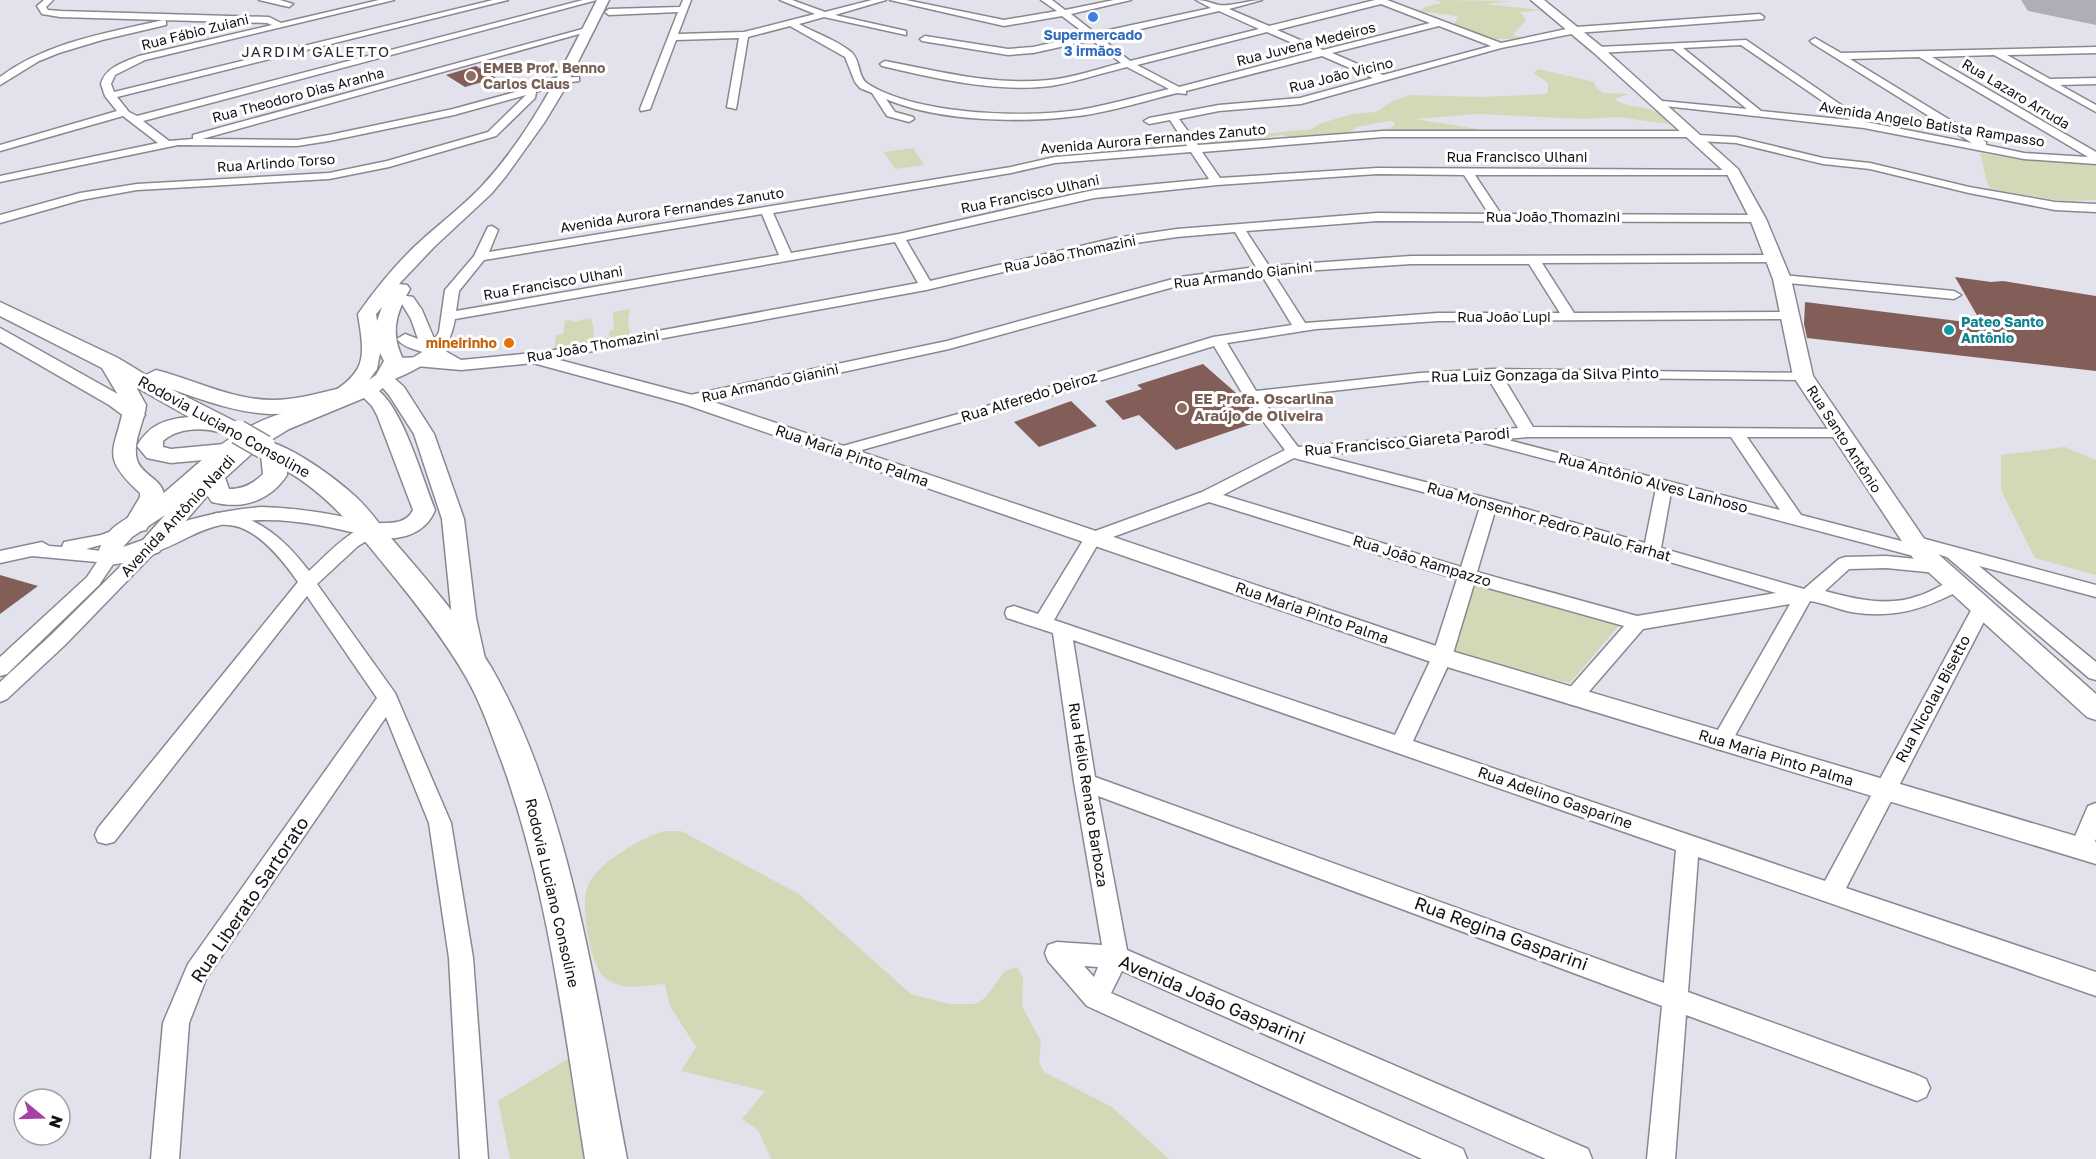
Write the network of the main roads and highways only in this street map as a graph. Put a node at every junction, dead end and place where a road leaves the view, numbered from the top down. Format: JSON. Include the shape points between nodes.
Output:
{"nodes":[{"id":1,"x":1537,"y":0,"type":"edge"},
{"id":2,"x":604,"y":3,"type":"edge"},
{"id":3,"x":566,"y":84,"type":"junction"},
{"id":4,"x":394,"y":299,"type":"junction"},
{"id":5,"x":374,"y":305,"type":"junction"},
{"id":6,"x":0,"y":308,"type":"edge"},
{"id":7,"x":0,"y":334,"type":"edge"},
{"id":8,"x":371,"y":354,"type":"junction"},
{"id":9,"x":110,"y":363,"type":"junction"},
{"id":10,"x":371,"y":381,"type":"junction"},
{"id":11,"x":135,"y":415,"type":"junction"},
{"id":12,"x":230,"y":436,"type":"junction"},
{"id":13,"x":268,"y":450,"type":"junction"},
{"id":14,"x":214,"y":477,"type":"junction"},
{"id":15,"x":172,"y":522,"type":"junction"},
{"id":16,"x":134,"y":526,"type":"junction"},
{"id":17,"x":372,"y":530,"type":"junction"},
{"id":18,"x":474,"y":665,"type":"junction"},
{"id":19,"x":2096,"y":710,"type":"edge"},
{"id":20,"x":606,"y":1159,"type":"edge"}],
"edges":[{"from":1,"to":19,"type":"main road","name":"Rua Santo Antônio","via":[[1576,30],[1733,172],[1758,219],[1782,279],[1803,376],[1839,432],[1917,547]]},
{"from":2,"to":3,"type":"main road"},
{"from":2,"to":3,"type":"main road","via":[[585,33]]},
{"from":3,"to":4,"type":"main road","via":[[537,142],[502,185],[411,273]]},
{"from":3,"to":5,"type":"main road","via":[[501,173],[400,272]]},
{"from":4,"to":5,"type":"main road"},
{"from":4,"to":10,"type":"main road","via":[[387,313],[385,347]]},
{"from":5,"to":8,"type":"main road","via":[[367,314]]},
{"from":6,"to":9,"type":"main road","name":"Rodovia Luciano Consoline"},
{"from":7,"to":11,"type":"main road"},
{"from":8,"to":10,"type":"main road","via":[[367,368]]},
{"from":8,"to":10,"type":"main road","via":[[378,360]]},
{"from":9,"to":10,"type":"main road","via":[[265,407],[296,405]]},
{"from":9,"to":11,"type":"main road","via":[[133,398]]},
{"from":9,"to":12,"type":"main road","name":"Rodovia Luciano Consoline"},
{"from":10,"to":12,"type":"main road","name":"Avenida Antônio Nardi","via":[[262,428]]},
{"from":10,"to":14,"type":"main road","name":"Avenida Antônio Nardi","via":[[269,432],[234,454]]},
{"from":10,"to":17,"type":"main road","via":[[423,510],[417,522],[408,527],[397,531]]},
{"from":10,"to":18,"type":"main road","via":[[397,390],[424,434],[453,519],[464,618]]},
{"from":11,"to":16,"type":"main road","via":[[125,457],[129,468],[152,491],[152,497]]},
{"from":12,"to":13,"type":"main road","name":"Rodovia Luciano Consoline","bridge":true},
{"from":12,"to":16,"type":"main road","name":"Avenida Antônio Nardi"},
{"from":13,"to":14,"type":"main road","via":[[275,475],[265,487],[250,495],[221,496]]},
{"from":13,"to":17,"type":"main road","name":"Rodovia Luciano Consoline","via":[[307,472],[347,503]]},
{"from":14,"to":15,"type":"main road","name":"Avenida Antônio Nardi"},
{"from":15,"to":16,"type":"main road","via":[[165,515]]},
{"from":15,"to":16,"type":"main road","name":"Avenida Antônio Nardi","via":[[151,546],[137,553],[110,557],[111,546]]},
{"from":17,"to":18,"type":"main road","name":"Rodovia Luciano Consoline"},
{"from":18,"to":20,"type":"main road","name":"Rodovia Luciano Consoline","via":[[512,744],[535,809],[561,919]]}]}
